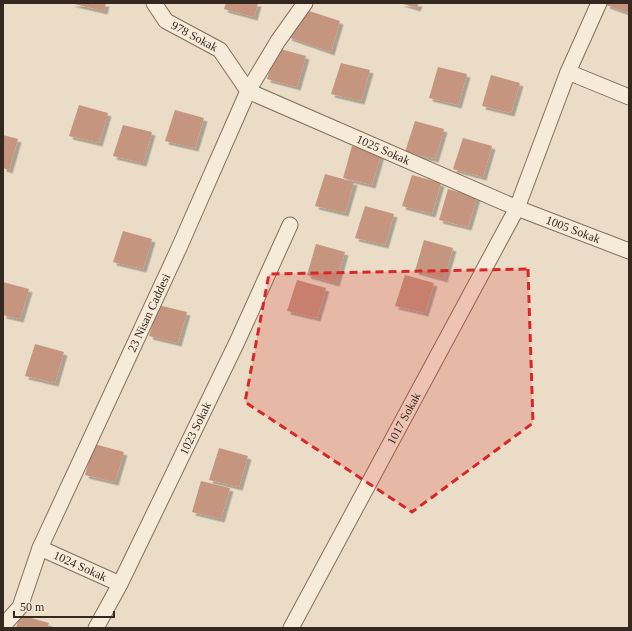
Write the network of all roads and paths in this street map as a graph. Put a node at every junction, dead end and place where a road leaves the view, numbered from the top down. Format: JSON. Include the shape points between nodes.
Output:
{"nodes":[{"id":1,"x":154,"y":3,"type":"edge"},
{"id":2,"x":305,"y":3,"type":"edge"},
{"id":3,"x":599,"y":3,"type":"edge"},
{"id":4,"x":568,"y":72,"type":"junction"},
{"id":5,"x":248,"y":91,"type":"junction"},
{"id":6,"x":629,"y":97,"type":"edge"},
{"id":7,"x":517,"y":208,"type":"junction"},
{"id":8,"x":290,"y":225,"type":"dead end"},
{"id":9,"x":629,"y":251,"type":"edge"},
{"id":10,"x":40,"y":548,"type":"junction"},
{"id":11,"x":120,"y":584,"type":"junction"},
{"id":12,"x":3,"y":626,"type":"edge"},
{"id":13,"x":96,"y":628,"type":"edge"},
{"id":14,"x":291,"y":628,"type":"edge"}],
"edges":[{"from":1,"to":5,"type":"street","name":"978 Sokak","via":[[166,21],[220,50]]},
{"from":2,"to":5,"type":"street","name":"23 Nisan Caddesi","via":[[278,41]]},
{"from":3,"to":4,"type":"street","name":"1017 Sokak"},
{"from":4,"to":6,"type":"street"},
{"from":4,"to":7,"type":"street","name":"1017 Sokak"},
{"from":5,"to":7,"type":"street","name":"1025 Sokak"},
{"from":5,"to":10,"type":"street","name":"23 Nisan Caddesi","via":[[179,248]]},
{"from":7,"to":9,"type":"street","name":"1005 Sokak"},
{"from":7,"to":14,"type":"street","name":"1017 Sokak"},
{"from":8,"to":11,"type":"street","name":"1023 Sokak","via":[[237,342]]},
{"from":10,"to":11,"type":"street","name":"1024 Sokak"},
{"from":10,"to":12,"type":"street","name":"23 Nisan Caddesi","via":[[20,607]]},
{"from":11,"to":13,"type":"street","name":"1023 Sokak"}]}
